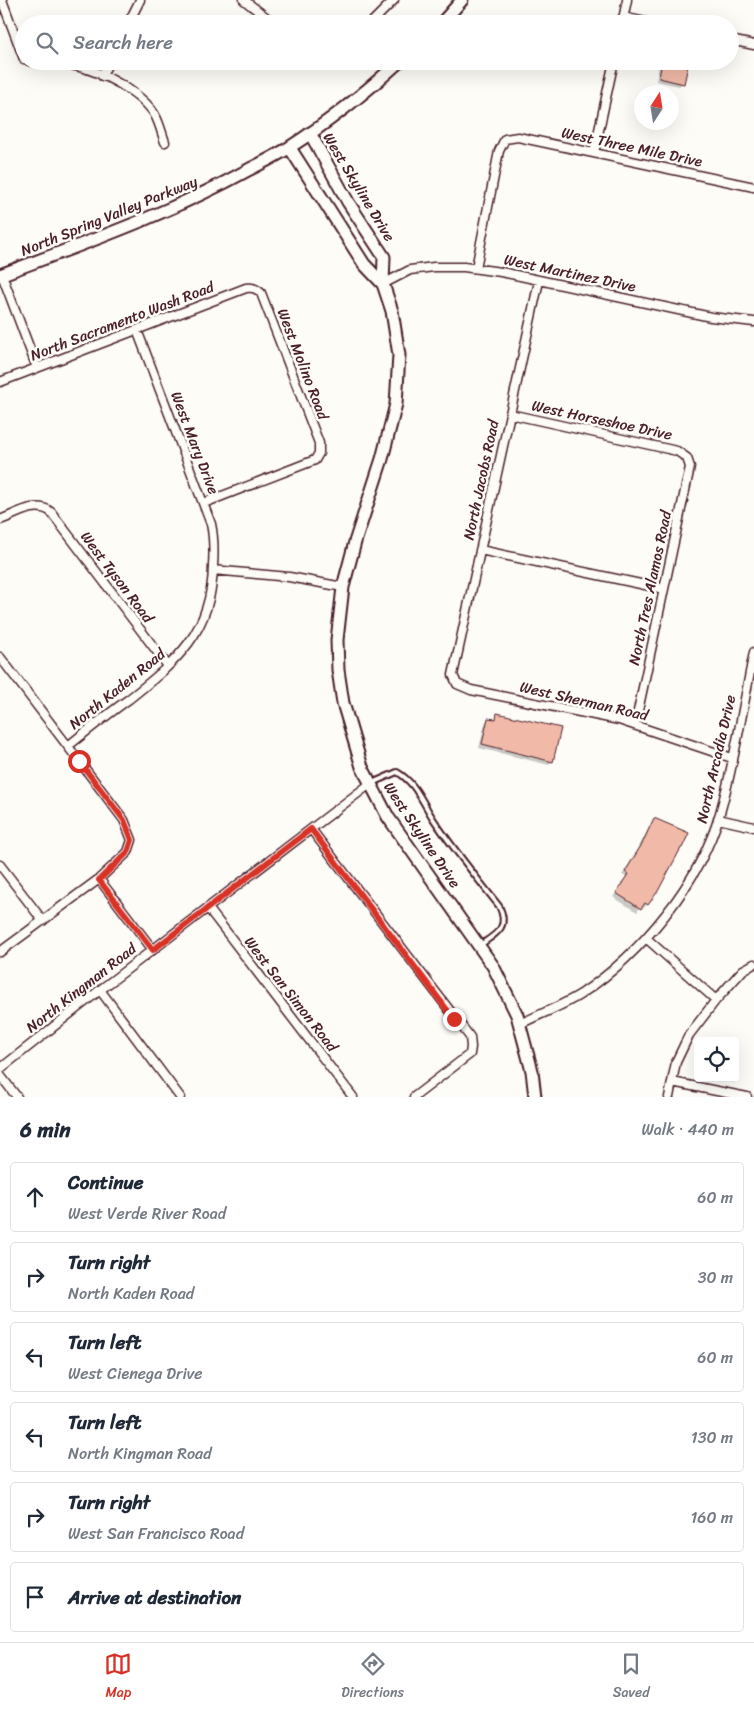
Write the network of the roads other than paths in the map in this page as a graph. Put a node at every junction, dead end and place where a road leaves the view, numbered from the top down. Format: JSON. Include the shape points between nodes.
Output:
{"nodes":[{"id":1,"x":2,"y":0,"type":"edge"},
{"id":2,"x":140,"y":0,"type":"edge"},
{"id":3,"x":244,"y":0,"type":"edge"},
{"id":4,"x":394,"y":0,"type":"edge"},
{"id":5,"x":462,"y":0,"type":"edge"},
{"id":6,"x":627,"y":0,"type":"edge"},
{"id":7,"x":132,"y":15,"type":"edge"},
{"id":8,"x":263,"y":15,"type":"edge"},
{"id":9,"x":379,"y":15,"type":"edge"},
{"id":10,"x":449,"y":15,"type":"edge"},
{"id":11,"x":624,"y":15,"type":"edge"},
{"id":12,"x":15,"y":35,"type":"edge"},
{"id":13,"x":739,"y":42,"type":"edge"},
{"id":14,"x":754,"y":45,"type":"edge"},
{"id":15,"x":91,"y":70,"type":"edge"},
{"id":16,"x":105,"y":70,"type":"edge"},
{"id":17,"x":390,"y":70,"type":"edge"},
{"id":18,"x":612,"y":70,"type":"edge"},
{"id":19,"x":102,"y":76,"type":"junction"},
{"id":20,"x":310,"y":134,"type":"junction"},
{"id":21,"x":165,"y":142,"type":"dead end"},
{"id":22,"x":290,"y":148,"type":"junction"},
{"id":23,"x":594,"y":154,"type":"junction"},
{"id":24,"x":754,"y":188,"type":"edge"},
{"id":25,"x":476,"y":268,"type":"junction"},
{"id":26,"x":0,"y":274,"type":"edge"},
{"id":27,"x":539,"y":281,"type":"junction"},
{"id":28,"x":383,"y":284,"type":"junction"},
{"id":29,"x":255,"y":288,"type":"joint"},
{"id":30,"x":754,"y":322,"type":"edge"},
{"id":31,"x":137,"y":330,"type":"junction"},
{"id":32,"x":37,"y":368,"type":"junction"},
{"id":33,"x":0,"y":382,"type":"edge"},
{"id":34,"x":510,"y":414,"type":"junction"},
{"id":35,"x":687,"y":458,"type":"joint"},
{"id":36,"x":204,"y":503,"type":"junction"},
{"id":37,"x":0,"y":520,"type":"edge"},
{"id":38,"x":480,"y":550,"type":"junction"},
{"id":39,"x":213,"y":570,"type":"junction"},
{"id":40,"x":343,"y":587,"type":"junction"},
{"id":41,"x":664,"y":589,"type":"junction"},
{"id":42,"x":754,"y":652,"type":"edge"},
{"id":43,"x":0,"y":657,"type":"edge"},
{"id":44,"x":168,"y":666,"type":"junction"},
{"id":45,"x":457,"y":684,"type":"joint"},
{"id":46,"x":745,"y":695,"type":"junction"},
{"id":47,"x":754,"y":697,"type":"edge"},
{"id":48,"x":635,"y":725,"type":"junction"},
{"id":49,"x":68,"y":746,"type":"junction"},
{"id":50,"x":732,"y":758,"type":"junction"},
{"id":51,"x":370,"y":784,"type":"junction"},
{"id":52,"x":718,"y":819,"type":"junction"},
{"id":53,"x":754,"y":827,"type":"edge"},
{"id":54,"x":311,"y":829,"type":"junction"},
{"id":55,"x":0,"y":865,"type":"edge"},
{"id":56,"x":99,"y":880,"type":"junction"},
{"id":57,"x":208,"y":908,"type":"junction"},
{"id":58,"x":43,"y":921,"type":"junction"},
{"id":59,"x":646,"y":938,"type":"junction"},
{"id":60,"x":478,"y":946,"type":"junction"},
{"id":61,"x":153,"y":950,"type":"junction"},
{"id":62,"x":0,"y":952,"type":"edge"},
{"id":63,"x":753,"y":964,"type":"edge"},
{"id":64,"x":100,"y":990,"type":"junction"},
{"id":65,"x":716,"y":1000,"type":"junction"},
{"id":66,"x":520,"y":1024,"type":"junction"},
{"id":67,"x":0,"y":1070,"type":"edge"},
{"id":68,"x":0,"y":1075,"type":"edge"},
{"id":69,"x":672,"y":1082,"type":"junction"},
{"id":70,"x":17,"y":1097,"type":"edge"},
{"id":71,"x":180,"y":1097,"type":"edge"},
{"id":72,"x":353,"y":1097,"type":"edge"},
{"id":73,"x":414,"y":1097,"type":"edge"},
{"id":74,"x":535,"y":1097,"type":"edge"},
{"id":75,"x":669,"y":1097,"type":"edge"},
{"id":76,"x":747,"y":1097,"type":"edge"}],
"edges":[{"from":1,"to":12,"type":"street"},
{"from":2,"to":7,"type":"street"},
{"from":3,"to":8,"type":"street"},
{"from":4,"to":9,"type":"street"},
{"from":5,"to":10,"type":"street"},
{"from":6,"to":11,"type":"street"},
{"from":13,"to":14,"type":"street"},
{"from":15,"to":19,"type":"street"},
{"from":16,"to":19,"type":"street"},
{"from":17,"to":20,"type":"street","name":"North Spring Valley Parkway"},
{"from":18,"to":23,"type":"street"},
{"from":19,"to":21,"type":"street","via":[[148,105]]},
{"from":20,"to":22,"type":"street","name":"North Spring Valley Parkway"},
{"from":20,"to":28,"type":"street","name":"West Skyline Drive","via":[[384,257]]},
{"from":22,"to":26,"type":"street","name":"North Spring Valley Parkway","via":[[182,205]]},
{"from":22,"to":28,"type":"street","name":"West Skyline Drive","via":[[364,264]]},
{"from":23,"to":24,"type":"street","name":"West Three Mile Drive"},
{"from":23,"to":25,"type":"street","name":"West Three Mile Drive","via":[[518,137],[505,139],[499,151]]},
{"from":25,"to":27,"type":"street","name":"West Martinez Drive"},
{"from":25,"to":28,"type":"street","name":"West Martinez Drive","via":[[410,270]]},
{"from":26,"to":32,"type":"street"},
{"from":27,"to":30,"type":"street","name":"West Martinez Drive","via":[[711,317]]},
{"from":27,"to":34,"type":"street","name":"North Jacobs Road"},
{"from":28,"to":40,"type":"street","name":"West Skyline Drive","via":[[392,312],[399,355],[396,404]]},
{"from":29,"to":31,"type":"street","name":"North Sacramento Wash Road","via":[[246,288]]},
{"from":29,"to":36,"type":"street","name":"West Molino Road","via":[[261,293],[319,443],[319,453],[315,460]]},
{"from":31,"to":32,"type":"street","name":"North Sacramento Wash Road"},
{"from":31,"to":36,"type":"street","name":"West Mary Drive"},
{"from":32,"to":33,"type":"street","name":"North Sacramento Wash Road"},
{"from":34,"to":35,"type":"street","name":"West Horseshoe Drive","via":[[677,451]]},
{"from":34,"to":38,"type":"street","name":"North Jacobs Road"},
{"from":35,"to":41,"type":"street","name":"North Tres Alamos Road","via":[[690,467]]},
{"from":36,"to":39,"type":"street","name":"West Mary Drive","via":[[214,536]]},
{"from":37,"to":44,"type":"street","name":"West Tyson Road","via":[[32,508],[42,507],[51,512]]},
{"from":38,"to":41,"type":"street"},
{"from":38,"to":45,"type":"street","name":"North Jacobs Road","via":[[453,675]]},
{"from":39,"to":40,"type":"street","via":[[289,577]]},
{"from":39,"to":44,"type":"street","name":"North Kaden Road","via":[[210,598],[200,624],[181,654]]},
{"from":40,"to":51,"type":"street","name":"West Skyline Drive","via":[[338,670],[343,703]]},
{"from":41,"to":48,"type":"street","name":"North Tres Alamos Road"},
{"from":42,"to":46,"type":"street","name":"North Arcadia Drive"},
{"from":43,"to":49,"type":"street"},
{"from":44,"to":49,"type":"street","name":"North Kaden Road"},
{"from":45,"to":48,"type":"street","name":"West Sherman Road","via":[[471,690]]},
{"from":46,"to":47,"type":"street"},
{"from":46,"to":50,"type":"street","name":"North Arcadia Drive"},
{"from":48,"to":50,"type":"street","name":"West Sherman Road"},
{"from":49,"to":56,"type":"street","via":[[124,820],[132,840],[128,852]]},
{"from":50,"to":52,"type":"street","name":"North Arcadia Drive"},
{"from":51,"to":54,"type":"street","name":"North Kingman Road"},
{"from":51,"to":60,"type":"street","name":"West Skyline Drive","via":[[388,817]]},
{"from":51,"to":60,"type":"lane","via":[[397,772],[406,778],[500,906],[504,916],[502,926],[494,936]]},
{"from":52,"to":53,"type":"street"},
{"from":52,"to":59,"type":"street","name":"North Arcadia Drive","via":[[707,849],[679,896]]},
{"from":54,"to":57,"type":"street","name":"North Kingman Road"},
{"from":54,"to":73,"type":"street","via":[[470,1038],[470,1054]]},
{"from":55,"to":58,"type":"street"},
{"from":56,"to":58,"type":"street"},
{"from":56,"to":61,"type":"street"},
{"from":57,"to":61,"type":"street","name":"North Kingman Road"},
{"from":57,"to":72,"type":"street","name":"West San Simon Road"},
{"from":58,"to":62,"type":"street"},
{"from":59,"to":65,"type":"street"},
{"from":59,"to":66,"type":"street","name":"North Arcadia Drive","via":[[627,959],[580,994]]},
{"from":60,"to":66,"type":"street","name":"West Skyline Drive","via":[[493,966]]},
{"from":61,"to":64,"type":"street","name":"North Kingman Road"},
{"from":63,"to":65,"type":"street","via":[[743,970]]},
{"from":64,"to":67,"type":"street","name":"North Kingman Road"},
{"from":64,"to":71,"type":"street"},
{"from":65,"to":69,"type":"street","via":[[689,1035],[676,1062]]},
{"from":66,"to":74,"type":"street","name":"West Skyline Drive"},
{"from":68,"to":70,"type":"street"},
{"from":69,"to":75,"type":"street"},
{"from":69,"to":76,"type":"street"}]}
